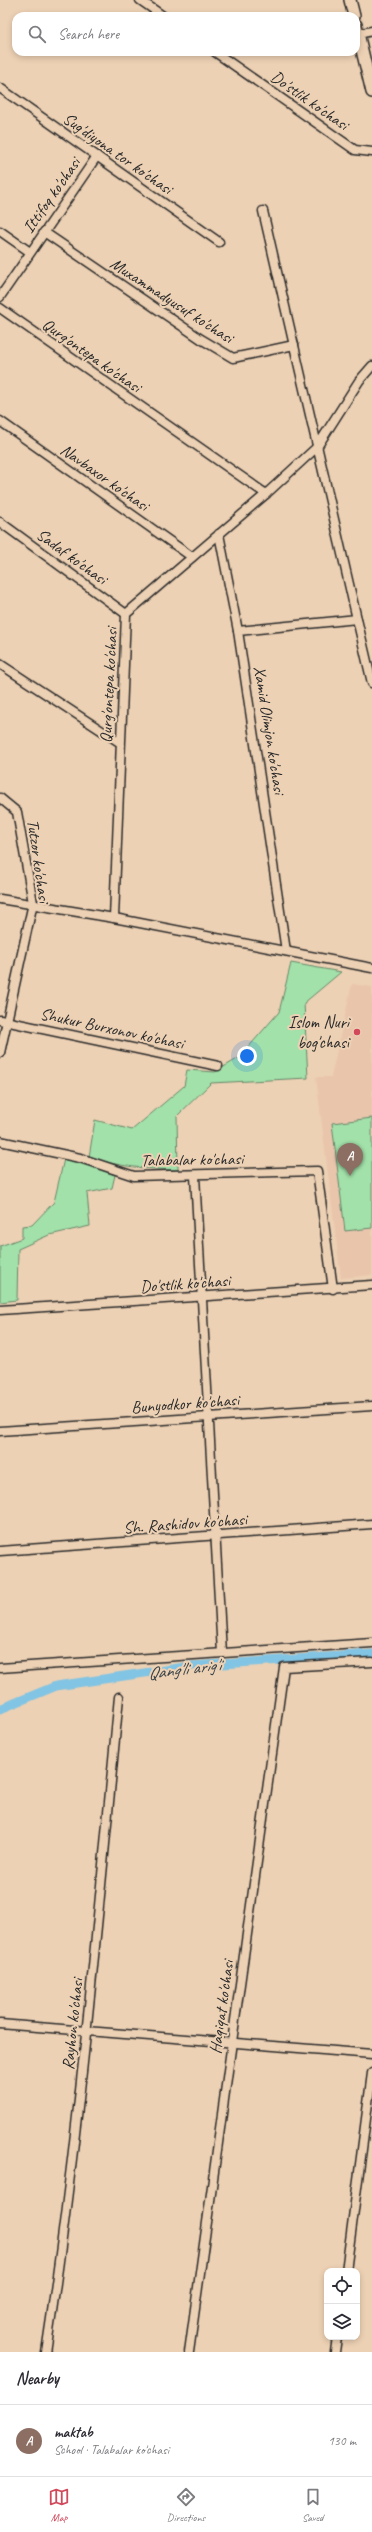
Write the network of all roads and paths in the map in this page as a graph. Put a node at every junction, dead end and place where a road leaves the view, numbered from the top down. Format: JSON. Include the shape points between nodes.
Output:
{"nodes":[{"id":1,"x":140,"y":0,"type":"edge"},
{"id":2,"x":350,"y":0,"type":"edge"},
{"id":3,"x":157,"y":12,"type":"edge"},
{"id":4,"x":353,"y":12,"type":"edge"},
{"id":5,"x":360,"y":30,"type":"edge"},
{"id":6,"x":372,"y":31,"type":"edge"},
{"id":7,"x":360,"y":42,"type":"edge"},
{"id":8,"x":221,"y":56,"type":"edge"},
{"id":9,"x":0,"y":88,"type":"edge"},
{"id":10,"x":372,"y":92,"type":"edge"},
{"id":11,"x":372,"y":152,"type":"edge"},
{"id":12,"x":97,"y":156,"type":"junction"},
{"id":13,"x":263,"y":211,"type":"dead end"},
{"id":14,"x":0,"y":231,"type":"edge"},
{"id":15,"x":44,"y":232,"type":"junction"},
{"id":16,"x":219,"y":242,"type":"dead end"},
{"id":17,"x":30,"y":252,"type":"junction"},
{"id":18,"x":0,"y":297,"type":"edge"},
{"id":19,"x":0,"y":308,"type":"edge"},
{"id":20,"x":294,"y":345,"type":"junction"},
{"id":21,"x":372,"y":366,"type":"edge"},
{"id":22,"x":0,"y":421,"type":"edge"},
{"id":23,"x":317,"y":447,"type":"junction"},
{"id":24,"x":266,"y":494,"type":"junction"},
{"id":25,"x":0,"y":522,"type":"edge"},
{"id":26,"x":219,"y":534,"type":"junction"},
{"id":27,"x":192,"y":557,"type":"junction"},
{"id":28,"x":126,"y":614,"type":"junction"},
{"id":29,"x":357,"y":619,"type":"junction"},
{"id":30,"x":238,"y":631,"type":"junction"},
{"id":31,"x":368,"y":647,"type":"edge"},
{"id":32,"x":0,"y":664,"type":"edge"},
{"id":33,"x":372,"y":683,"type":"edge"},
{"id":34,"x":119,"y":742,"type":"junction"},
{"id":35,"x":0,"y":798,"type":"edge"},
{"id":36,"x":0,"y":899,"type":"edge"},
{"id":37,"x":33,"y":903,"type":"junction"},
{"id":38,"x":114,"y":918,"type":"junction"},
{"id":39,"x":286,"y":951,"type":"junction"},
{"id":40,"x":372,"y":968,"type":"edge"},
{"id":41,"x":4,"y":1020,"type":"edge"},
{"id":42,"x":0,"y":1053,"type":"edge"},
{"id":43,"x":218,"y":1066,"type":"dead end"},
{"id":44,"x":0,"y":1141,"type":"edge"},
{"id":45,"x":195,"y":1176,"type":"junction"},
{"id":46,"x":372,"y":1285,"type":"edge"},
{"id":47,"x":333,"y":1289,"type":"junction"},
{"id":48,"x":200,"y":1296,"type":"junction"},
{"id":49,"x":0,"y":1310,"type":"edge"},
{"id":50,"x":372,"y":1406,"type":"edge"},
{"id":51,"x":209,"y":1416,"type":"junction"},
{"id":52,"x":0,"y":1431,"type":"edge"},
{"id":53,"x":372,"y":1524,"type":"edge"},
{"id":54,"x":216,"y":1536,"type":"junction"},
{"id":55,"x":0,"y":1551,"type":"edge"},
{"id":56,"x":372,"y":1643,"type":"edge"},
{"id":57,"x":222,"y":1653,"type":"junction"},
{"id":58,"x":372,"y":1662,"type":"edge"},
{"id":59,"x":0,"y":1668,"type":"edge"},
{"id":60,"x":119,"y":1697,"type":"dead end"},
{"id":61,"x":0,"y":2024,"type":"edge"},
{"id":62,"x":87,"y":2030,"type":"junction"},
{"id":63,"x":231,"y":2042,"type":"junction"},
{"id":64,"x":372,"y":2054,"type":"edge"},
{"id":65,"x":372,"y":2073,"type":"edge"},
{"id":66,"x":346,"y":2268,"type":"edge"},
{"id":67,"x":337,"y":2340,"type":"edge"},
{"id":68,"x":46,"y":2352,"type":"edge"},
{"id":69,"x":189,"y":2352,"type":"edge"},
{"id":70,"x":335,"y":2352,"type":"edge"}],
"edges":[{"from":1,"to":3,"type":"street"},
{"from":2,"to":4,"type":"main road"},
{"from":5,"to":6,"type":"street"},
{"from":7,"to":10,"type":"main road"},
{"from":8,"to":11,"type":"street","name":"Do'stlik ko'chasi","via":[[355,150]]},
{"from":9,"to":12,"type":"street","name":"Sug'diyona tor ko'chasi"},
{"from":12,"to":15,"type":"street","name":"Ittifoq ko'chasi"},
{"from":12,"to":16,"type":"street","name":"Sug'diyona tor ko'chasi"},
{"from":13,"to":20,"type":"street"},
{"from":14,"to":17,"type":"street","name":"Ittifoq ko'chasi"},
{"from":15,"to":17,"type":"street","name":"Ittifoq ko'chasi"},
{"from":15,"to":20,"type":"street","name":"Muxammadyusuf ko'chasi","via":[[233,358]]},
{"from":17,"to":18,"type":"street","name":"Ittifoq ko'chasi"},
{"from":19,"to":24,"type":"street","name":"Qurg'ontepa ko'chasi"},
{"from":20,"to":23,"type":"street"},
{"from":21,"to":23,"type":"street","name":"Qurg'ontepa ko'chasi"},
{"from":22,"to":27,"type":"street","name":"Navbaxor ko'chasi"},
{"from":23,"to":24,"type":"street","name":"Qurg'ontepa ko'chasi"},
{"from":23,"to":29,"type":"street"},
{"from":24,"to":26,"type":"street","name":"Qurg'ontepa ko'chasi"},
{"from":25,"to":28,"type":"street","name":"Sadaf ko'chasi"},
{"from":26,"to":27,"type":"street","name":"Qurg'ontepa ko'chasi"},
{"from":26,"to":30,"type":"street","name":"Xamid Olimjon ko'chasi"},
{"from":27,"to":28,"type":"street","name":"Qurg'ontepa ko'chasi"},
{"from":28,"to":34,"type":"street","name":"Qurg'ontepa ko'chasi"},
{"from":29,"to":30,"type":"street"},
{"from":29,"to":31,"type":"street"},
{"from":30,"to":39,"type":"street","name":"Xamid Olimjon ko'chasi"},
{"from":31,"to":33,"type":"street"},
{"from":32,"to":34,"type":"street"},
{"from":34,"to":38,"type":"street","name":"Qurg'ontepa ko'chasi"},
{"from":35,"to":37,"type":"street","name":"Tutzor ko'chasi","via":[[17,812]]},
{"from":36,"to":37,"type":"street"},
{"from":37,"to":38,"type":"street"},
{"from":37,"to":41,"type":"street","name":"Tutzor ko'chasi"},
{"from":38,"to":39,"type":"street"},
{"from":39,"to":40,"type":"street"},
{"from":41,"to":42,"type":"street","name":"Tutzor ko'chasi"},
{"from":41,"to":43,"type":"street","name":"Shukur Burxonov ko'chasi"},
{"from":44,"to":45,"type":"street","name":"Talabalar ko'chasi","via":[[80,1158],[134,1176]]},
{"from":45,"to":47,"type":"street","name":"Talabalar ko'chasi","via":[[316,1172]]},
{"from":45,"to":48,"type":"street"},
{"from":46,"to":47,"type":"street","name":"Do'stlik ko'chasi"},
{"from":47,"to":48,"type":"street","name":"Do'stlik ko'chasi"},
{"from":48,"to":49,"type":"street","name":"Do'stlik ko'chasi"},
{"from":48,"to":51,"type":"street"},
{"from":50,"to":51,"type":"street","name":"Bunyodkor ko'chasi"},
{"from":51,"to":52,"type":"street","name":"Bunyodkor ko'chasi"},
{"from":51,"to":54,"type":"street"},
{"from":53,"to":54,"type":"street","name":"Sh. Rashidov ko'chasi"},
{"from":54,"to":55,"type":"street","name":"Sh. Rashidov ko'chasi"},
{"from":54,"to":57,"type":"street"},
{"from":56,"to":57,"type":"street"},
{"from":57,"to":59,"type":"street"},
{"from":58,"to":63,"type":"street","name":"Haqiqat ko'chasi","via":[[284,1667]]},
{"from":60,"to":62,"type":"street","name":"Rayhon ko'chasi"},
{"from":61,"to":62,"type":"street"},
{"from":62,"to":63,"type":"street"},
{"from":62,"to":68,"type":"street","name":"Rayhon ko'chasi"},
{"from":63,"to":64,"type":"street"},
{"from":63,"to":69,"type":"street","name":"Haqiqat ko'chasi"},
{"from":65,"to":66,"type":"street"},
{"from":67,"to":70,"type":"street"}]}
